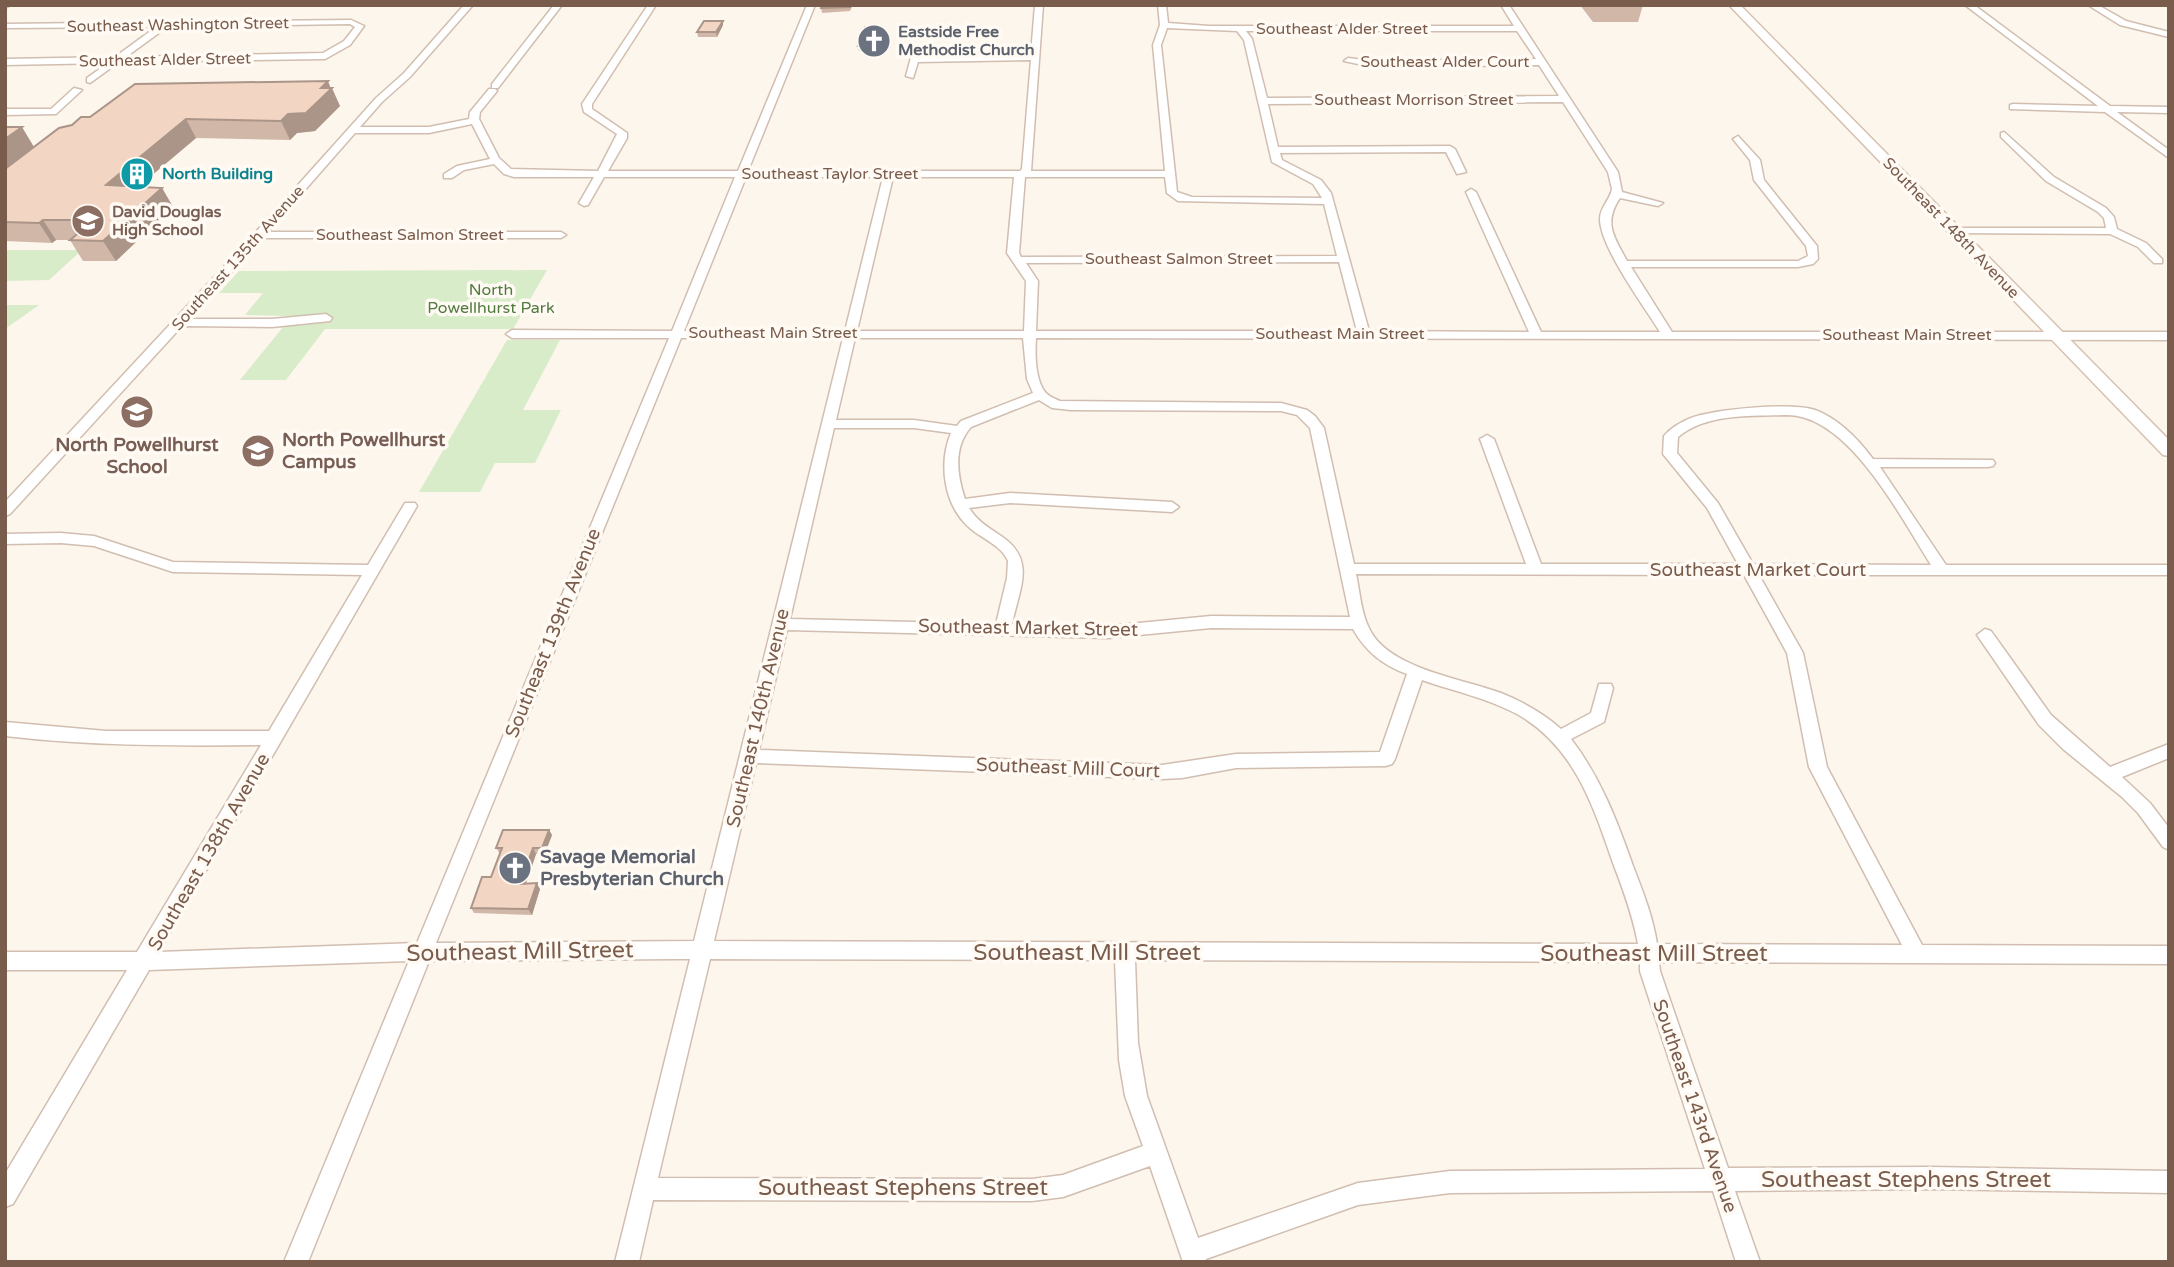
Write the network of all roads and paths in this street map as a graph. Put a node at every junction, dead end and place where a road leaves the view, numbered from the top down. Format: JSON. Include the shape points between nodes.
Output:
{"nodes":[{"id":1,"x":469,"y":5,"type":"edge"},
{"id":2,"x":558,"y":5,"type":"edge"},
{"id":3,"x":652,"y":5,"type":"edge"},
{"id":4,"x":811,"y":5,"type":"edge"},
{"id":5,"x":1038,"y":5,"type":"edge"},
{"id":6,"x":1161,"y":5,"type":"edge"},
{"id":7,"x":1505,"y":5,"type":"edge"},
{"id":8,"x":1734,"y":5,"type":"edge"},
{"id":9,"x":1969,"y":5,"type":"edge"},
{"id":10,"x":2092,"y":5,"type":"edge"},
{"id":11,"x":164,"y":25,"type":"junction"},
{"id":12,"x":1164,"y":25,"type":"junction"},
{"id":13,"x":5,"y":26,"type":"edge"},
{"id":14,"x":1520,"y":28,"type":"junction"},
{"id":15,"x":1239,"y":29,"type":"junction"},
{"id":16,"x":2167,"y":34,"type":"edge"},
{"id":17,"x":918,"y":48,"type":"dead end"},
{"id":18,"x":325,"y":56,"type":"joint"},
{"id":19,"x":1035,"y":57,"type":"junction"},
{"id":20,"x":915,"y":59,"type":"junction"},
{"id":21,"x":115,"y":61,"type":"junction"},
{"id":22,"x":1348,"y":61,"type":"dead end"},
{"id":23,"x":5,"y":62,"type":"edge"},
{"id":24,"x":1541,"y":62,"type":"junction"},
{"id":25,"x":911,"y":76,"type":"dead end"},
{"id":26,"x":90,"y":80,"type":"dead end"},
{"id":27,"x":78,"y":90,"type":"dead end"},
{"id":28,"x":1566,"y":99,"type":"junction"},
{"id":29,"x":1263,"y":101,"type":"junction"},
{"id":30,"x":2013,"y":107,"type":"dead end"},
{"id":31,"x":2106,"y":108,"type":"junction"},
{"id":32,"x":2169,"y":110,"type":"edge"},
{"id":33,"x":5,"y":112,"type":"edge"},
{"id":34,"x":475,"y":121,"type":"junction"},
{"id":35,"x":354,"y":131,"type":"junction"},
{"id":36,"x":2004,"y":135,"type":"dead end"},
{"id":37,"x":1738,"y":139,"type":"dead end"},
{"id":38,"x":1274,"y":150,"type":"junction"},
{"id":39,"x":2169,"y":155,"type":"edge"},
{"id":40,"x":497,"y":160,"type":"junction"},
{"id":41,"x":1461,"y":172,"type":"dead end"},
{"id":42,"x":740,"y":173,"type":"junction"},
{"id":43,"x":889,"y":173,"type":"junction"},
{"id":44,"x":598,"y":174,"type":"junction"},
{"id":45,"x":1024,"y":174,"type":"junction"},
{"id":46,"x":1170,"y":174,"type":"junction"},
{"id":47,"x":448,"y":176,"type":"dead end"},
{"id":48,"x":1471,"y":192,"type":"dead end"},
{"id":49,"x":1618,"y":194,"type":"junction"},
{"id":50,"x":1328,"y":201,"type":"junction"},
{"id":51,"x":584,"y":202,"type":"dead end"},
{"id":52,"x":1658,"y":203,"type":"dead end"},
{"id":53,"x":1954,"y":231,"type":"junction"},
{"id":54,"x":2112,"y":231,"type":"junction"},
{"id":55,"x":259,"y":235,"type":"junction"},
{"id":56,"x":561,"y":235,"type":"dead end"},
{"id":57,"x":1341,"y":259,"type":"junction"},
{"id":58,"x":1016,"y":260,"type":"junction"},
{"id":59,"x":2158,"y":261,"type":"dead end"},
{"id":60,"x":1624,"y":264,"type":"junction"},
{"id":61,"x":326,"y":318,"type":"dead end"},
{"id":62,"x":179,"y":322,"type":"junction"},
{"id":63,"x":676,"y":333,"type":"junction"},
{"id":64,"x":512,"y":334,"type":"dead end"},
{"id":65,"x":852,"y":334,"type":"junction"},
{"id":66,"x":1031,"y":334,"type":"junction"},
{"id":67,"x":1364,"y":334,"type":"junction"},
{"id":68,"x":1667,"y":334,"type":"junction"},
{"id":69,"x":1537,"y":335,"type":"junction"},
{"id":70,"x":2056,"y":336,"type":"junction"},
{"id":71,"x":2169,"y":336,"type":"edge"},
{"id":72,"x":1040,"y":395,"type":"junction"},
{"id":73,"x":827,"y":424,"type":"junction"},
{"id":74,"x":958,"y":430,"type":"junction"},
{"id":75,"x":1487,"y":439,"type":"dead end"},
{"id":76,"x":2169,"y":451,"type":"edge"},
{"id":77,"x":1869,"y":463,"type":"junction"},
{"id":78,"x":1988,"y":463,"type":"dead end"},
{"id":79,"x":960,"y":504,"type":"junction"},
{"id":80,"x":410,"y":506,"type":"dead end"},
{"id":81,"x":1172,"y":507,"type":"dead end"},
{"id":82,"x":5,"y":511,"type":"edge"},
{"id":83,"x":5,"y":539,"type":"edge"},
{"id":84,"x":1348,"y":569,"type":"junction"},
{"id":85,"x":1535,"y":569,"type":"junction"},
{"id":86,"x":373,"y":570,"type":"junction"},
{"id":87,"x":1749,"y":570,"type":"junction"},
{"id":88,"x":2169,"y":570,"type":"edge"},
{"id":89,"x":1943,"y":571,"type":"junction"},
{"id":90,"x":1359,"y":623,"type":"junction"},
{"id":91,"x":780,"y":624,"type":"junction"},
{"id":92,"x":1003,"y":628,"type":"junction"},
{"id":93,"x":1984,"y":635,"type":"dead end"},
{"id":94,"x":1416,"y":672,"type":"junction"},
{"id":95,"x":1605,"y":688,"type":"dead end"},
{"id":96,"x":5,"y":729,"type":"edge"},
{"id":97,"x":275,"y":738,"type":"junction"},
{"id":98,"x":1559,"y":738,"type":"junction"},
{"id":99,"x":2169,"y":751,"type":"edge"},
{"id":100,"x":750,"y":756,"type":"junction"},
{"id":101,"x":2109,"y":775,"type":"junction"},
{"id":102,"x":2169,"y":842,"type":"edge"},
{"id":103,"x":703,"y":950,"type":"junction"},
{"id":104,"x":423,"y":952,"type":"junction"},
{"id":105,"x":1125,"y":953,"type":"junction"},
{"id":106,"x":1916,"y":953,"type":"junction"},
{"id":107,"x":1649,"y":954,"type":"junction"},
{"id":108,"x":2169,"y":955,"type":"edge"},
{"id":109,"x":5,"y":961,"type":"edge"},
{"id":110,"x":145,"y":961,"type":"junction"},
{"id":111,"x":1157,"y":1152,"type":"junction"},
{"id":112,"x":1721,"y":1180,"type":"junction"},
{"id":113,"x":2169,"y":1182,"type":"edge"},
{"id":114,"x":644,"y":1189,"type":"junction"},
{"id":115,"x":5,"y":1196,"type":"edge"},
{"id":116,"x":1193,"y":1257,"type":"edge"},
{"id":117,"x":296,"y":1262,"type":"edge"},
{"id":118,"x":627,"y":1262,"type":"edge"},
{"id":119,"x":1748,"y":1262,"type":"edge"}],
"edges":[{"from":1,"to":35,"type":"street","name":"Southeast 135th Avenue"},
{"from":2,"to":34,"type":"street","via":[[475,112]]},
{"from":3,"to":44,"type":"street","via":[[587,104],[587,110],[622,133]]},
{"from":4,"to":42,"type":"street","name":"Southeast 139th Avenue"},
{"from":5,"to":19,"type":"street"},
{"from":6,"to":12,"type":"street"},
{"from":7,"to":14,"type":"street"},
{"from":8,"to":53,"type":"main road","name":"Southeast 148th Avenue"},
{"from":9,"to":31,"type":"street"},
{"from":10,"to":16,"type":"street","via":[[2123,23]]},
{"from":11,"to":13,"type":"street","name":"Southeast Washington Street"},
{"from":11,"to":18,"type":"street","name":"Southeast Washington Street","via":[[360,26],[347,43]]},
{"from":11,"to":21,"type":"street"},
{"from":12,"to":15,"type":"street","name":"Southeast Alder Street"},
{"from":12,"to":46,"type":"street","via":[[1157,45]]},
{"from":14,"to":15,"type":"street","name":"Southeast Alder Street"},
{"from":14,"to":24,"type":"street"},
{"from":15,"to":29,"type":"street","via":[[1248,39]]},
{"from":17,"to":20,"type":"street"},
{"from":18,"to":21,"type":"street","name":"Southeast Alder Street"},
{"from":19,"to":20,"type":"street"},
{"from":19,"to":45,"type":"street"},
{"from":20,"to":25,"type":"street"},
{"from":21,"to":23,"type":"street","name":"Southeast Alder Street"},
{"from":21,"to":26,"type":"street"},
{"from":22,"to":24,"type":"street","name":"Southeast Alder Court"},
{"from":24,"to":28,"type":"street"},
{"from":27,"to":33,"type":"street","via":[[53,112]]},
{"from":28,"to":29,"type":"street","name":"Southeast Morrison Street"},
{"from":28,"to":49,"type":"street","via":[[1613,172]]},
{"from":29,"to":38,"type":"street"},
{"from":30,"to":31,"type":"street"},
{"from":31,"to":32,"type":"street"},
{"from":31,"to":39,"type":"street"},
{"from":34,"to":35,"type":"street","via":[[429,130]]},
{"from":34,"to":40,"type":"street"},
{"from":35,"to":55,"type":"street","name":"Southeast 135th Avenue"},
{"from":36,"to":54,"type":"street","via":[[2050,179],[2102,210]]},
{"from":37,"to":60,"type":"street","via":[[1755,160],[1759,180],[1811,246],[1814,257],[1798,264]]},
{"from":38,"to":41,"type":"street","via":[[1450,149]]},
{"from":38,"to":50,"type":"street","via":[[1277,162],[1322,187]]},
{"from":40,"to":44,"type":"street","name":"Southeast Taylor Street","via":[[503,170],[514,174]]},
{"from":40,"to":47,"type":"street","via":[[461,168]]},
{"from":42,"to":43,"type":"street","name":"Southeast Taylor Street"},
{"from":42,"to":44,"type":"street","name":"Southeast Taylor Street"},
{"from":42,"to":63,"type":"street","name":"Southeast 139th Avenue"},
{"from":43,"to":45,"type":"street","name":"Southeast Taylor Street"},
{"from":43,"to":65,"type":"street","name":"Southeast 140th Avenue"},
{"from":44,"to":51,"type":"street"},
{"from":45,"to":46,"type":"street","name":"Southeast Taylor Street"},
{"from":45,"to":58,"type":"street","via":[[1019,177]]},
{"from":46,"to":50,"type":"street","via":[[1172,193],[1178,198]]},
{"from":48,"to":69,"type":"street"},
{"from":49,"to":52,"type":"street"},
{"from":49,"to":60,"type":"street","via":[[1606,212],[1605,223]]},
{"from":50,"to":57,"type":"street"},
{"from":53,"to":54,"type":"street"},
{"from":53,"to":70,"type":"main road","name":"Southeast 148th Avenue"},
{"from":54,"to":59,"type":"street","via":[[2142,245]]},
{"from":55,"to":56,"type":"street","name":"Southeast Salmon Street"},
{"from":55,"to":62,"type":"street","name":"Southeast 135th Avenue"},
{"from":57,"to":58,"type":"street","name":"Southeast Salmon Street"},
{"from":57,"to":67,"type":"street"},
{"from":58,"to":66,"type":"street","via":[[1032,281]]},
{"from":60,"to":68,"type":"street"},
{"from":61,"to":62,"type":"street","via":[[272,323]]},
{"from":62,"to":82,"type":"street","name":"Southeast 135th Avenue"},
{"from":63,"to":64,"type":"street","name":"Southeast Main Street"},
{"from":63,"to":65,"type":"street","name":"Southeast Main Street"},
{"from":63,"to":104,"type":"street","name":"Southeast 139th Avenue"},
{"from":65,"to":66,"type":"street","name":"Southeast Main Street"},
{"from":65,"to":73,"type":"street","name":"Southeast 140th Avenue"},
{"from":66,"to":67,"type":"street","name":"Southeast Main Street"},
{"from":66,"to":72,"type":"street","via":[[1030,365]]},
{"from":67,"to":69,"type":"street","name":"Southeast Main Street"},
{"from":68,"to":69,"type":"street","name":"Southeast Main Street"},
{"from":68,"to":70,"type":"street","name":"Southeast Main Street"},
{"from":70,"to":71,"type":"street","name":"Southeast Main Street"},
{"from":70,"to":76,"type":"main road","name":"Southeast 148th Avenue"},
{"from":72,"to":74,"type":"street","via":[[976,418]]},
{"from":72,"to":84,"type":"street","name":"Southeast 143rd Avenue","via":[[1057,405],[1071,406],[1298,410],[1315,423]]},
{"from":73,"to":74,"type":"street","via":[[914,424]]},
{"from":73,"to":91,"type":"street","name":"Southeast 140th Avenue"},
{"from":74,"to":79,"type":"street","via":[[950,460]]},
{"from":75,"to":85,"type":"street"},
{"from":77,"to":78,"type":"street"},
{"from":77,"to":87,"type":"street","via":[[1850,440],[1810,413],[1717,415],[1683,424],[1671,436],[1670,454],[1713,506]]},
{"from":77,"to":89,"type":"street"},
{"from":79,"to":81,"type":"street","via":[[1010,498]]},
{"from":79,"to":92,"type":"street","via":[[969,520],[1014,555],[1018,569]]},
{"from":80,"to":86,"type":"street","name":"Southeast 138th Avenue"},
{"from":83,"to":86,"type":"street","via":[[87,540],[173,567]]},
{"from":84,"to":85,"type":"street","name":"Southeast Market Court"},
{"from":84,"to":90,"type":"street","name":"Southeast 143rd Avenue"},
{"from":85,"to":87,"type":"street","name":"Southeast Market Court"},
{"from":86,"to":97,"type":"street","name":"Southeast 138th Avenue"},
{"from":87,"to":89,"type":"street","name":"Southeast Market Court"},
{"from":87,"to":106,"type":"street","via":[[1795,653],[1818,767]]},
{"from":88,"to":89,"type":"street","name":"Southeast Market Court"},
{"from":90,"to":92,"type":"street","name":"Southeast Market Street","via":[[1210,622],[1108,632]]},
{"from":90,"to":94,"type":"street","name":"Southeast 143rd Avenue","via":[[1381,655]]},
{"from":91,"to":92,"type":"street","name":"Southeast Market Street"},
{"from":91,"to":100,"type":"street","name":"Southeast 140th Avenue"},
{"from":93,"to":101,"type":"street","via":[[2045,720]]},
{"from":94,"to":98,"type":"street","name":"Southeast 143rd Avenue","via":[[1521,709]]},
{"from":94,"to":100,"type":"street","name":"Southeast Mill Court","via":[[1386,760],[1236,761],[1162,772]]},
{"from":95,"to":98,"type":"street","via":[[1598,717]]},
{"from":96,"to":97,"type":"street","via":[[122,739]]},
{"from":97,"to":110,"type":"street","name":"Southeast 138th Avenue"},
{"from":98,"to":107,"type":"street","name":"Southeast 143rd Avenue","via":[[1586,770],[1603,805],[1648,937]]},
{"from":99,"to":101,"type":"street"},
{"from":100,"to":103,"type":"street","name":"Southeast 140th Avenue"},
{"from":101,"to":102,"type":"street","via":[[2144,808]]},
{"from":103,"to":104,"type":"street","name":"Southeast Mill Street"},
{"from":103,"to":105,"type":"street","name":"Southeast Mill Street"},
{"from":103,"to":114,"type":"street","name":"Southeast 140th Avenue"},
{"from":104,"to":110,"type":"street","name":"Southeast Mill Street"},
{"from":104,"to":117,"type":"street","name":"Southeast 139th Avenue"},
{"from":105,"to":107,"type":"street","name":"Southeast Mill Street"},
{"from":105,"to":111,"type":"street","via":[[1128,1059]]},
{"from":106,"to":107,"type":"street","name":"Southeast Mill Street"},
{"from":106,"to":108,"type":"street","name":"Southeast Mill Street"},
{"from":107,"to":112,"type":"street","name":"Southeast 143rd Avenue","via":[[1650,971]]},
{"from":109,"to":110,"type":"street","name":"Southeast Mill Street"},
{"from":110,"to":115,"type":"street","name":"Southeast 138th Avenue"},
{"from":111,"to":114,"type":"street","name":"Southeast Stephens Street","via":[[1063,1186],[1032,1190]]},
{"from":111,"to":116,"type":"street"},
{"from":112,"to":113,"type":"street","name":"Southeast Stephens Street"},
{"from":112,"to":116,"type":"street","name":"Southeast Stephens Street","via":[[1450,1182],[1392,1188],[1358,1194]]},
{"from":112,"to":119,"type":"street","name":"Southeast 143rd Avenue"},
{"from":114,"to":118,"type":"street","name":"Southeast 140th Avenue"}]}
